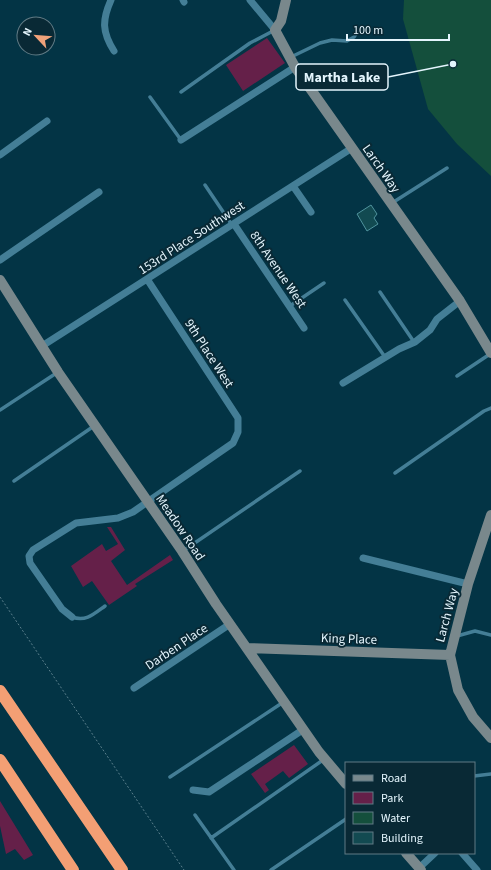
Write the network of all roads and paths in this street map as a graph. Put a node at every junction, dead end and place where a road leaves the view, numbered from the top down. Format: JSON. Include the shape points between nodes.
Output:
{"nodes":[{"id":1,"x":112,"y":0,"type":"edge"},
{"id":2,"x":250,"y":0,"type":"edge"},
{"id":3,"x":286,"y":0,"type":"edge"},
{"id":4,"x":275,"y":30,"type":"junction"},
{"id":5,"x":357,"y":32,"type":"dead end"},
{"id":6,"x":114,"y":51,"type":"dead end"},
{"id":7,"x":290,"y":58,"type":"junction"},
{"id":8,"x":295,"y":67,"type":"junction"},
{"id":9,"x":181,"y":92,"type":"dead end"},
{"id":10,"x":150,"y":96,"type":"dead end"},
{"id":11,"x":47,"y":120,"type":"dead end"},
{"id":12,"x":181,"y":140,"type":"joint"},
{"id":13,"x":352,"y":148,"type":"junction"},
{"id":14,"x":0,"y":155,"type":"edge"},
{"id":15,"x":447,"y":168,"type":"dead end"},
{"id":16,"x":205,"y":185,"type":"dead end"},
{"id":17,"x":293,"y":186,"type":"junction"},
{"id":18,"x":99,"y":192,"type":"dead end"},
{"id":19,"x":391,"y":203,"type":"junction"},
{"id":20,"x":311,"y":212,"type":"dead end"},
{"id":21,"x":233,"y":224,"type":"junction"},
{"id":22,"x":0,"y":260,"type":"edge"},
{"id":23,"x":147,"y":279,"type":"junction"},
{"id":24,"x":0,"y":280,"type":"edge"},
{"id":25,"x":324,"y":283,"type":"dead end"},
{"id":26,"x":380,"y":292,"type":"dead end"},
{"id":27,"x":345,"y":300,"type":"dead end"},
{"id":28,"x":460,"y":301,"type":"junction"},
{"id":29,"x":290,"y":306,"type":"junction"},
{"id":30,"x":304,"y":328,"type":"dead end"},
{"id":31,"x":414,"y":342,"type":"junction"},
{"id":32,"x":42,"y":346,"type":"junction"},
{"id":33,"x":491,"y":353,"type":"edge"},
{"id":34,"x":385,"y":358,"type":"junction"},
{"id":35,"x":58,"y":372,"type":"junction"},
{"id":36,"x":457,"y":376,"type":"dead end"},
{"id":37,"x":343,"y":383,"type":"dead end"},
{"id":38,"x":491,"y":408,"type":"edge"},
{"id":39,"x":0,"y":410,"type":"edge"},
{"id":40,"x":95,"y":425,"type":"junction"},
{"id":41,"x":300,"y":471,"type":"dead end"},
{"id":42,"x":395,"y":473,"type":"dead end"},
{"id":43,"x":14,"y":481,"type":"dead end"},
{"id":44,"x":148,"y":502,"type":"junction"},
{"id":45,"x":491,"y":515,"type":"edge"},
{"id":46,"x":182,"y":551,"type":"junction"},
{"id":47,"x":363,"y":558,"type":"dead end"},
{"id":48,"x":468,"y":584,"type":"junction"},
{"id":49,"x":0,"y":597,"type":"edge"},
{"id":50,"x":105,"y":606,"type":"dead end"},
{"id":51,"x":72,"y":616,"type":"joint"},
{"id":52,"x":230,"y":624,"type":"junction"},
{"id":53,"x":491,"y":635,"type":"edge"},
{"id":54,"x":454,"y":637,"type":"junction"},
{"id":55,"x":247,"y":648,"type":"junction"},
{"id":56,"x":450,"y":655,"type":"junction"},
{"id":57,"x":134,"y":688,"type":"dead end"},
{"id":58,"x":0,"y":691,"type":"edge"},
{"id":59,"x":285,"y":701,"type":"junction"},
{"id":60,"x":304,"y":729,"type":"junction"},
{"id":61,"x":491,"y":738,"type":"edge"},
{"id":62,"x":325,"y":759,"type":"junction"},
{"id":63,"x":0,"y":760,"type":"edge"},
{"id":64,"x":491,"y":774,"type":"edge"},
{"id":65,"x":475,"y":776,"type":"edge"},
{"id":66,"x":170,"y":777,"type":"dead end"},
{"id":67,"x":345,"y":783,"type":"edge"},
{"id":68,"x":193,"y":790,"type":"dead end"},
{"id":69,"x":195,"y":815,"type":"dead end"},
{"id":70,"x":345,"y":820,"type":"edge"},
{"id":71,"x":211,"y":838,"type":"junction"},
{"id":72,"x":407,"y":854,"type":"edge"},
{"id":73,"x":435,"y":854,"type":"edge"},
{"id":74,"x":463,"y":854,"type":"edge"},
{"id":75,"x":420,"y":869,"type":"edge"},
{"id":76,"x":73,"y":870,"type":"edge"},
{"id":77,"x":122,"y":870,"type":"edge"},
{"id":78,"x":184,"y":870,"type":"edge"},
{"id":79,"x":234,"y":870,"type":"edge"},
{"id":80,"x":271,"y":870,"type":"edge"},
{"id":81,"x":477,"y":870,"type":"edge"}],
"edges":[{"from":1,"to":6,"type":"street","via":[[106,11],[104,26],[107,39]]},
{"from":2,"to":4,"type":"street","name":"Larch Way"},
{"from":3,"to":4,"type":"street","via":[[281,21]]},
{"from":4,"to":7,"type":"street","name":"Larch Way"},
{"from":4,"to":9,"type":"lane","via":[[250,43]]},
{"from":5,"to":7,"type":"lane","via":[[347,41],[332,40],[320,43]]},
{"from":7,"to":8,"type":"street","name":"Larch Way"},
{"from":8,"to":12,"type":"street"},
{"from":8,"to":13,"type":"street","name":"Larch Way"},
{"from":10,"to":12,"type":"lane"},
{"from":11,"to":14,"type":"street"},
{"from":13,"to":17,"type":"street","name":"153rd Place Southwest"},
{"from":13,"to":19,"type":"street","name":"Larch Way"},
{"from":15,"to":19,"type":"lane"},
{"from":16,"to":21,"type":"lane"},
{"from":17,"to":20,"type":"street"},
{"from":17,"to":21,"type":"street","name":"153rd Place Southwest"},
{"from":18,"to":22,"type":"street"},
{"from":19,"to":28,"type":"street","name":"Larch Way"},
{"from":21,"to":23,"type":"street","name":"153rd Place Southwest"},
{"from":21,"to":29,"type":"street","name":"8th Avenue West"},
{"from":23,"to":32,"type":"street","name":"153rd Place Southwest"},
{"from":23,"to":44,"type":"street","name":"9th Place West","via":[[238,418],[238,432],[233,443]]},
{"from":24,"to":32,"type":"street","name":"Meadow Road"},
{"from":25,"to":29,"type":"lane"},
{"from":26,"to":31,"type":"lane"},
{"from":27,"to":34,"type":"lane"},
{"from":28,"to":31,"type":"street"},
{"from":28,"to":33,"type":"street","name":"Larch Way"},
{"from":29,"to":30,"type":"street","name":"8th Avenue West"},
{"from":31,"to":34,"type":"street"},
{"from":32,"to":35,"type":"street","name":"Meadow Road"},
{"from":33,"to":36,"type":"lane"},
{"from":34,"to":37,"type":"street"},
{"from":35,"to":39,"type":"lane"},
{"from":35,"to":40,"type":"street","name":"Meadow Road"},
{"from":38,"to":42,"type":"lane","via":[[484,410]]},
{"from":40,"to":43,"type":"lane"},
{"from":40,"to":44,"type":"street","name":"Meadow Road"},
{"from":41,"to":46,"type":"lane"},
{"from":44,"to":46,"type":"street","name":"Meadow Road"},
{"from":44,"to":51,"type":"street","via":[[118,518],[84,521],[68,526],[33,550],[29,556],[30,563],[62,609]]},
{"from":45,"to":48,"type":"street","name":"Larch Way"},
{"from":46,"to":52,"type":"street","name":"Meadow Road"},
{"from":47,"to":48,"type":"street"},
{"from":48,"to":54,"type":"street","name":"Larch Way"},
{"from":49,"to":78,"type":"path"},
{"from":50,"to":51,"type":"lane","via":[[87,619]]},
{"from":52,"to":55,"type":"street","name":"Meadow Road"},
{"from":52,"to":57,"type":"street","name":"Darben Place"},
{"from":53,"to":54,"type":"lane","via":[[475,631]]},
{"from":54,"to":56,"type":"street","name":"Larch Way"},
{"from":55,"to":56,"type":"street","name":"King Place"},
{"from":55,"to":59,"type":"street","name":"Meadow Road"},
{"from":56,"to":61,"type":"street","name":"Larch Way","via":[[458,690],[472,717]]},
{"from":58,"to":77,"type":"highway"},
{"from":59,"to":60,"type":"street","name":"Meadow Road"},
{"from":59,"to":66,"type":"lane"},
{"from":60,"to":62,"type":"street","name":"Meadow Road"},
{"from":60,"to":68,"type":"street","via":[[209,792]]},
{"from":62,"to":67,"type":"street","name":"Meadow Road"},
{"from":62,"to":71,"type":"lane"},
{"from":63,"to":76,"type":"highway"},
{"from":64,"to":65,"type":"lane"},
{"from":69,"to":71,"type":"lane"},
{"from":70,"to":80,"type":"lane"},
{"from":71,"to":79,"type":"lane"},
{"from":72,"to":75,"type":"street"},
{"from":73,"to":75,"type":"street"},
{"from":74,"to":81,"type":"street"}]}
